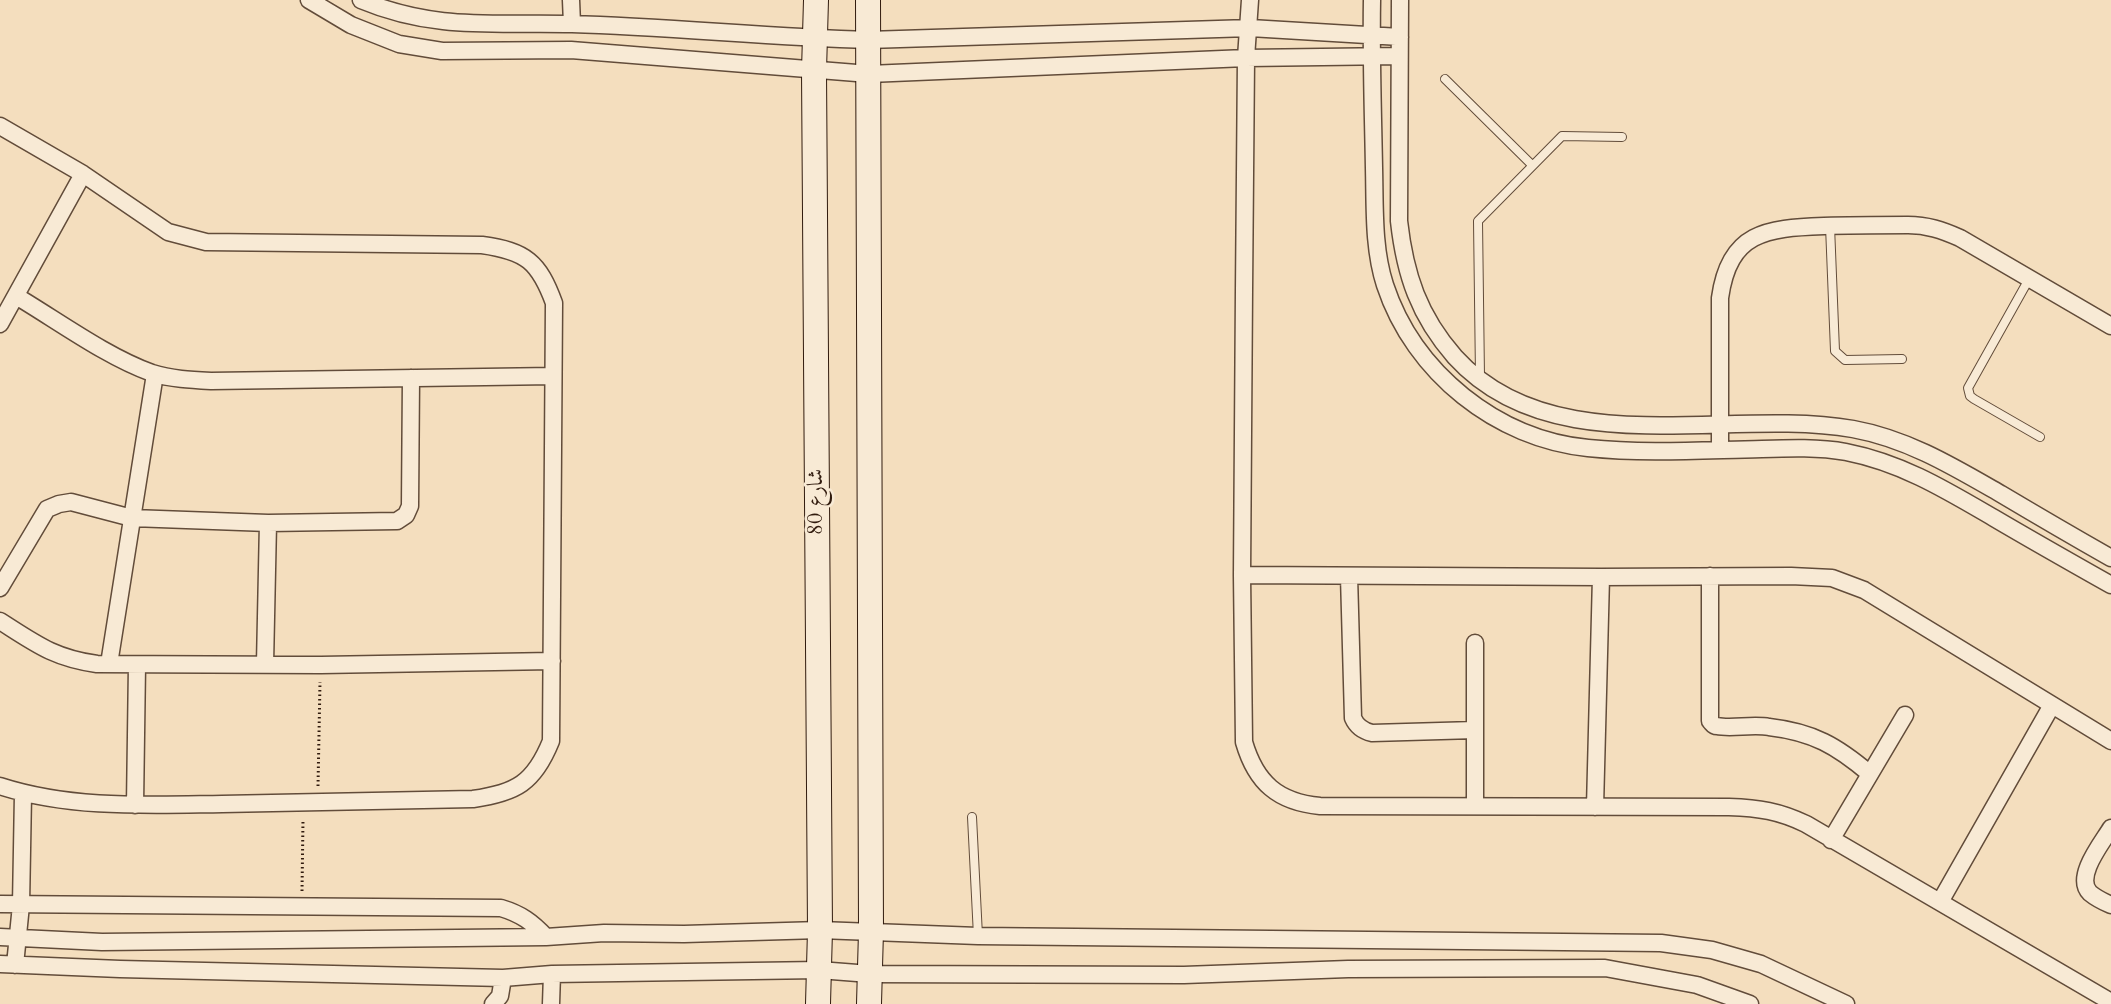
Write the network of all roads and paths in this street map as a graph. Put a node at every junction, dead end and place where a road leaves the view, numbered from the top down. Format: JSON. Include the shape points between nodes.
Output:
{"nodes":[{"id":1,"x":309,"y":0,"type":"edge"},
{"id":2,"x":361,"y":0,"type":"edge"},
{"id":3,"x":572,"y":0,"type":"edge"},
{"id":4,"x":816,"y":0,"type":"edge"},
{"id":5,"x":868,"y":0,"type":"edge"},
{"id":6,"x":1250,"y":0,"type":"edge"},
{"id":7,"x":1372,"y":0,"type":"edge"},
{"id":8,"x":1400,"y":0,"type":"edge"},
{"id":9,"x":572,"y":24,"type":"junction"},
{"id":10,"x":1250,"y":28,"type":"junction"},
{"id":11,"x":1371,"y":36,"type":"junction"},
{"id":12,"x":1400,"y":37,"type":"junction"},
{"id":13,"x":816,"y":38,"type":"junction"},
{"id":14,"x":868,"y":40,"type":"junction"},
{"id":15,"x":1371,"y":56,"type":"junction"},
{"id":16,"x":1398,"y":56,"type":"junction"},
{"id":17,"x":1246,"y":58,"type":"junction"},
{"id":18,"x":814,"y":71,"type":"junction"},
{"id":19,"x":869,"y":74,"type":"junction"},
{"id":20,"x":1444,"y":79,"type":"dead end"},
{"id":21,"x":0,"y":126,"type":"edge"},
{"id":22,"x":1622,"y":137,"type":"dead end"},
{"id":23,"x":1532,"y":165,"type":"junction"},
{"id":24,"x":83,"y":174,"type":"junction"},
{"id":25,"x":1830,"y":226,"type":"junction"},
{"id":26,"x":2029,"y":279,"type":"junction"},
{"id":27,"x":16,"y":296,"type":"junction"},
{"id":28,"x":0,"y":324,"type":"edge"},
{"id":29,"x":2111,"y":326,"type":"edge"},
{"id":30,"x":1902,"y":359,"type":"dead end"},
{"id":31,"x":154,"y":374,"type":"junction"},
{"id":32,"x":553,"y":376,"type":"junction"},
{"id":33,"x":411,"y":378,"type":"junction"},
{"id":34,"x":1480,"y":380,"type":"junction"},
{"id":35,"x":1720,"y":425,"type":"junction"},
{"id":36,"x":2040,"y":437,"type":"dead end"},
{"id":37,"x":1720,"y":449,"type":"junction"},
{"id":38,"x":132,"y":518,"type":"junction"},
{"id":39,"x":268,"y":523,"type":"junction"},
{"id":40,"x":2111,"y":558,"type":"edge"},
{"id":41,"x":1242,"y":575,"type":"junction"},
{"id":42,"x":1349,"y":576,"type":"junction"},
{"id":43,"x":1710,"y":576,"type":"junction"},
{"id":44,"x":1601,"y":577,"type":"junction"},
{"id":45,"x":2111,"y":585,"type":"edge"},
{"id":46,"x":0,"y":588,"type":"edge"},
{"id":47,"x":0,"y":621,"type":"edge"},
{"id":48,"x":1475,"y":643,"type":"dead end"},
{"id":49,"x":552,"y":661,"type":"junction"},
{"id":50,"x":109,"y":664,"type":"junction"},
{"id":51,"x":265,"y":664,"type":"junction"},
{"id":52,"x":136,"y":665,"type":"junction"},
{"id":53,"x":321,"y":665,"type":"junction"},
{"id":54,"x":2052,"y":705,"type":"junction"},
{"id":55,"x":1905,"y":715,"type":"dead end"},
{"id":56,"x":1475,"y":730,"type":"junction"},
{"id":57,"x":2111,"y":741,"type":"edge"},
{"id":58,"x":1870,"y":774,"type":"junction"},
{"id":59,"x":0,"y":786,"type":"edge"},
{"id":60,"x":23,"y":794,"type":"junction"},
{"id":61,"x":310,"y":802,"type":"junction"},
{"id":62,"x":135,"y":805,"type":"junction"},
{"id":63,"x":1475,"y":806,"type":"junction"},
{"id":64,"x":1594,"y":807,"type":"junction"},
{"id":65,"x":972,"y":817,"type":"dead end"},
{"id":66,"x":2111,"y":828,"type":"edge"},
{"id":67,"x":1831,"y":840,"type":"junction"},
{"id":68,"x":1940,"y":902,"type":"junction"},
{"id":69,"x":0,"y":904,"type":"edge"},
{"id":70,"x":21,"y":905,"type":"junction"},
{"id":71,"x":2111,"y":905,"type":"edge"},
{"id":72,"x":302,"y":908,"type":"junction"},
{"id":73,"x":820,"y":930,"type":"junction"},
{"id":74,"x":871,"y":931,"type":"junction"},
{"id":75,"x":978,"y":936,"type":"junction"},
{"id":76,"x":546,"y":937,"type":"junction"},
{"id":77,"x":0,"y":938,"type":"edge"},
{"id":78,"x":17,"y":939,"type":"junction"},
{"id":79,"x":8,"y":964,"type":"edge"},
{"id":80,"x":819,"y":970,"type":"junction"},
{"id":81,"x":552,"y":974,"type":"junction"},
{"id":82,"x":870,"y":974,"type":"junction"},
{"id":83,"x":503,"y":978,"type":"junction"},
{"id":84,"x":2111,"y":1002,"type":"edge"},
{"id":85,"x":493,"y":1004,"type":"edge"},
{"id":86,"x":551,"y":1004,"type":"edge"},
{"id":87,"x":818,"y":1004,"type":"edge"},
{"id":88,"x":869,"y":1004,"type":"edge"},
{"id":89,"x":1750,"y":1004,"type":"edge"},
{"id":90,"x":1846,"y":1004,"type":"edge"}],
"edges":[{"from":1,"to":18,"type":"street","via":[[351,25],[399,44],[442,51],[571,50]]},
{"from":2,"to":9,"type":"street","via":[[420,19],[465,24]]},
{"from":3,"to":9,"type":"street"},
{"from":4,"to":13,"type":"street","name":"شارع 80"},
{"from":5,"to":14,"type":"street"},
{"from":6,"to":10,"type":"street"},
{"from":7,"to":11,"type":"street"},
{"from":8,"to":12,"type":"street"},
{"from":9,"to":13,"type":"street"},
{"from":10,"to":11,"type":"street"},
{"from":10,"to":14,"type":"street"},
{"from":10,"to":17,"type":"street"},
{"from":11,"to":12,"type":"street"},
{"from":11,"to":15,"type":"street"},
{"from":12,"to":16,"type":"street"},
{"from":13,"to":14,"type":"street"},
{"from":13,"to":18,"type":"street","name":"شارع 80"},
{"from":14,"to":19,"type":"street"},
{"from":15,"to":16,"type":"street"},
{"from":15,"to":17,"type":"street"},
{"from":15,"to":37,"type":"street","via":[[1378,255],[1395,312],[1425,359],[1448,384],[1483,411],[1515,429],[1551,442],[1608,449]]},
{"from":16,"to":34,"type":"street","via":[[1399,221],[1403,254],[1425,315],[1443,343]]},
{"from":17,"to":19,"type":"street"},
{"from":17,"to":41,"type":"street"},
{"from":18,"to":19,"type":"street"},
{"from":18,"to":73,"type":"street","name":"شارع 80"},
{"from":19,"to":74,"type":"street"},
{"from":20,"to":23,"type":"lane"},
{"from":21,"to":24,"type":"street"},
{"from":22,"to":23,"type":"lane","via":[[1562,136]]},
{"from":23,"to":34,"type":"lane","via":[[1478,221]]},
{"from":24,"to":27,"type":"street"},
{"from":24,"to":32,"type":"street","via":[[168,232],[206,242],[482,244],[507,248],[529,260],[545,280],[554,303]]},
{"from":25,"to":26,"type":"street","via":[[1926,225],[1960,238]]},
{"from":25,"to":30,"type":"lane","via":[[1835,351],[1845,360]]},
{"from":25,"to":35,"type":"street","via":[[1766,231],[1732,257],[1723,277],[1720,298]]},
{"from":26,"to":29,"type":"street"},
{"from":26,"to":36,"type":"lane","via":[[1968,388],[1974,399]]},
{"from":27,"to":28,"type":"street"},
{"from":27,"to":31,"type":"street","via":[[128,363]]},
{"from":31,"to":33,"type":"street","via":[[211,381]]},
{"from":31,"to":38,"type":"street"},
{"from":32,"to":33,"type":"street"},
{"from":32,"to":49,"type":"street"},
{"from":33,"to":39,"type":"street","via":[[410,506],[406,515],[397,521]]},
{"from":34,"to":35,"type":"street","via":[[1512,400],[1560,417],[1635,424]]},
{"from":35,"to":37,"type":"street"},
{"from":35,"to":40,"type":"street","via":[[1812,425],[1853,429],[1893,439],[1931,454]]},
{"from":37,"to":45,"type":"street","via":[[1804,448],[1882,461],[1920,475]]},
{"from":38,"to":39,"type":"street"},
{"from":38,"to":46,"type":"street","via":[[70,502],[47,509]]},
{"from":38,"to":50,"type":"street"},
{"from":39,"to":51,"type":"street"},
{"from":41,"to":42,"type":"street"},
{"from":41,"to":63,"type":"street","via":[[1244,742],[1258,776],[1270,788],[1285,798],[1320,806]]},
{"from":42,"to":44,"type":"street"},
{"from":42,"to":56,"type":"street","via":[[1356,724],[1372,733]]},
{"from":43,"to":44,"type":"street"},
{"from":43,"to":54,"type":"street","via":[[1815,576],[1849,582]]},
{"from":43,"to":58,"type":"street","via":[[1710,721],[1719,727],[1754,724],[1817,738],[1845,753]]},
{"from":44,"to":64,"type":"street"},
{"from":47,"to":50,"type":"street","via":[[48,651],[72,660]]},
{"from":48,"to":56,"type":"street"},
{"from":49,"to":53,"type":"street"},
{"from":49,"to":61,"type":"street","via":[[551,741],[544,759],[517,788],[473,799]]},
{"from":50,"to":52,"type":"street"},
{"from":51,"to":52,"type":"street"},
{"from":51,"to":53,"type":"street"},
{"from":52,"to":62,"type":"street"},
{"from":53,"to":61,"type":"path"},
{"from":54,"to":57,"type":"street"},
{"from":54,"to":68,"type":"street"},
{"from":55,"to":58,"type":"street"},
{"from":56,"to":63,"type":"street"},
{"from":58,"to":67,"type":"street"},
{"from":59,"to":60,"type":"street"},
{"from":60,"to":62,"type":"street"},
{"from":60,"to":70,"type":"street"},
{"from":61,"to":62,"type":"street"},
{"from":61,"to":72,"type":"path"},
{"from":63,"to":64,"type":"street"},
{"from":64,"to":67,"type":"street","via":[[1756,807],[1783,813]]},
{"from":65,"to":75,"type":"lane"},
{"from":66,"to":71,"type":"street","via":[[2086,870],[2084,882],[2090,893]]},
{"from":67,"to":68,"type":"street"},
{"from":68,"to":84,"type":"street"},
{"from":69,"to":70,"type":"street"},
{"from":70,"to":72,"type":"street"},
{"from":70,"to":78,"type":"street"},
{"from":72,"to":76,"type":"street","via":[[501,908],[530,920]]},
{"from":73,"to":74,"type":"street"},
{"from":73,"to":76,"type":"street"},
{"from":73,"to":80,"type":"street","name":"شارع 80"},
{"from":74,"to":75,"type":"street"},
{"from":74,"to":82,"type":"street"},
{"from":75,"to":90,"type":"street","via":[[1661,943],[1712,950],[1761,964]]},
{"from":76,"to":78,"type":"street","via":[[114,942]]},
{"from":77,"to":78,"type":"street"},
{"from":78,"to":79,"type":"street"},
{"from":79,"to":83,"type":"street"},
{"from":80,"to":81,"type":"street"},
{"from":80,"to":82,"type":"street"},
{"from":80,"to":87,"type":"street","name":"شارع 80"},
{"from":81,"to":83,"type":"street"},
{"from":81,"to":86,"type":"street"},
{"from":82,"to":88,"type":"street"},
{"from":82,"to":89,"type":"street","via":[[1184,975],[1348,969],[1605,968],[1697,985]]},
{"from":83,"to":85,"type":"street","via":[[500,996]]}]}
